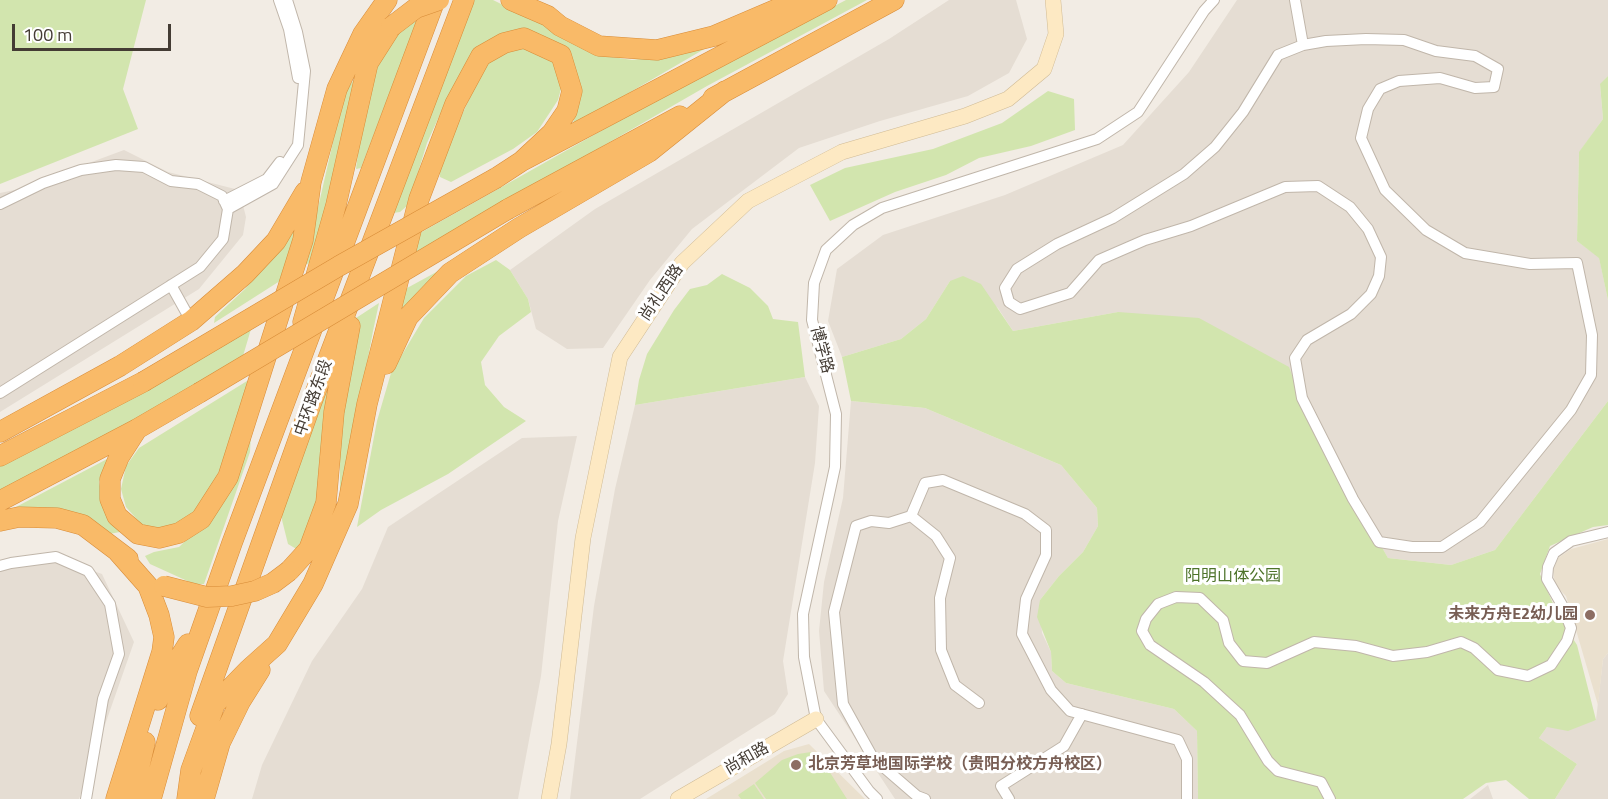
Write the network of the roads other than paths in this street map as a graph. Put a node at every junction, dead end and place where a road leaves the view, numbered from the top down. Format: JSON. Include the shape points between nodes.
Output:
{"nodes":[{"id":1,"x":279,"y":0,"type":"edge"},
{"id":2,"x":287,"y":0,"type":"edge"},
{"id":3,"x":387,"y":0,"type":"edge"},
{"id":4,"x":437,"y":0,"type":"edge"},
{"id":5,"x":464,"y":0,"type":"edge"},
{"id":6,"x":511,"y":0,"type":"edge"},
{"id":7,"x":798,"y":0,"type":"edge"},
{"id":8,"x":826,"y":0,"type":"edge"},
{"id":9,"x":894,"y":0,"type":"edge"},
{"id":10,"x":1053,"y":0,"type":"edge"},
{"id":11,"x":1214,"y":0,"type":"edge"},
{"id":12,"x":1295,"y":0,"type":"edge"},
{"id":13,"x":543,"y":6,"type":"edge"},
{"id":14,"x":1303,"y":45,"type":"junction"},
{"id":15,"x":725,"y":91,"type":"junction"},
{"id":16,"x":522,"y":161,"type":"junction"},
{"id":17,"x":311,"y":182,"type":"junction"},
{"id":18,"x":0,"y":204,"type":"edge"},
{"id":19,"x":226,"y":205,"type":"junction"},
{"id":20,"x":357,"y":282,"type":"junction"},
{"id":21,"x":171,"y":285,"type":"junction"},
{"id":22,"x":191,"y":321,"type":"junction"},
{"id":23,"x":0,"y":393,"type":"edge"},
{"id":24,"x":367,"y":404,"type":"junction"},
{"id":25,"x":137,"y":429,"type":"junction"},
{"id":26,"x":0,"y":432,"type":"edge"},
{"id":27,"x":0,"y":456,"type":"edge"},
{"id":28,"x":264,"y":460,"type":"junction"},
{"id":29,"x":0,"y":501,"type":"edge"},
{"id":30,"x":911,"y":516,"type":"junction"},
{"id":31,"x":0,"y":521,"type":"edge"},
{"id":32,"x":1608,"y":532,"type":"edge"},
{"id":33,"x":118,"y":552,"type":"junction"},
{"id":34,"x":0,"y":566,"type":"edge"},
{"id":35,"x":207,"y":614,"type":"junction"},
{"id":36,"x":277,"y":644,"type":"junction"},
{"id":37,"x":979,"y":703,"type":"dead end"},
{"id":38,"x":1082,"y":714,"type":"junction"},
{"id":39,"x":816,"y":719,"type":"junction"},
{"id":40,"x":86,"y":799,"type":"edge"},
{"id":41,"x":116,"y":799,"type":"edge"},
{"id":42,"x":132,"y":799,"type":"edge"},
{"id":43,"x":151,"y":799,"type":"edge"},
{"id":44,"x":174,"y":799,"type":"edge"},
{"id":45,"x":187,"y":799,"type":"edge"},
{"id":46,"x":204,"y":799,"type":"edge"},
{"id":47,"x":549,"y":799,"type":"edge"},
{"id":48,"x":678,"y":799,"type":"edge"},
{"id":49,"x":877,"y":799,"type":"edge"},
{"id":50,"x":925,"y":799,"type":"edge"},
{"id":51,"x":1009,"y":799,"type":"edge"},
{"id":52,"x":1187,"y":799,"type":"edge"},
{"id":53,"x":1330,"y":799,"type":"edge"}],
"edges":[{"from":1,"to":19,"type":"street","via":[[299,76],[291,147],[267,179]]},
{"from":2,"to":19,"type":"street","via":[[305,71],[298,145],[273,184]]},
{"from":3,"to":17,"type":"highway","via":[[363,34],[337,89]]},
{"from":4,"to":28,"type":"highway","name":"中环路东段"},
{"from":4,"to":28,"type":"highway","bridge":true,"via":[[416,8],[391,27],[368,63],[336,205]]},
{"from":5,"to":20,"type":"highway","name":"中环路东段"},
{"from":6,"to":13,"type":"highway"},
{"from":7,"to":13,"type":"highway","via":[[714,36],[657,50],[599,46],[560,26]]},
{"from":8,"to":16,"type":"highway"},
{"from":9,"to":15,"type":"highway"},
{"from":10,"to":47,"type":"street","name":"尚礼西路","via":[[1056,34],[1044,69],[1008,99],[965,116],[842,152],[748,201],[682,263],[620,357],[583,538]]},
{"from":11,"to":39,"type":"street","name":"博学路","via":[[1138,112],[1097,139],[882,208],[853,225],[826,250],[814,283],[812,320],[836,414],[835,467],[803,614],[804,657]]},
{"from":12,"to":14,"type":"street"},
{"from":14,"to":14,"type":"street","via":[[1404,40],[1436,51],[1475,56],[1498,69],[1494,87],[1475,88],[1440,78],[1399,81],[1380,89],[1368,109],[1361,138],[1385,190],[1426,230],[1465,253],[1530,264],[1577,263],[1592,335],[1591,375],[1571,410],[1480,522],[1442,547],[1379,542],[1302,398],[1295,358],[1307,340],[1351,314],[1371,294],[1379,276],[1381,257],[1368,229],[1350,207],[1318,186],[1285,187],[1191,226],[1145,240],[1099,260],[1070,293],[1020,309],[1009,302],[1005,288],[1017,269],[1057,244],[1113,218],[1184,174],[1215,147],[1243,112],[1278,55]]},
{"from":15,"to":24,"type":"highway","via":[[649,152],[450,273],[408,317]]},
{"from":15,"to":25,"type":"highway","bridge":true,"via":[[508,209]]},
{"from":16,"to":24,"type":"highway","via":[[552,133],[567,111],[572,92],[561,55],[524,39],[504,43],[481,56],[455,104],[419,199]]},
{"from":16,"to":27,"type":"highway","bridge":true,"via":[[143,382]]},
{"from":17,"to":22,"type":"highway","via":[[276,241]]},
{"from":17,"to":25,"type":"highway","via":[[303,240],[228,477],[201,519],[179,533],[159,538],[138,534],[117,516],[110,499],[110,479]]},
{"from":18,"to":19,"type":"street","via":[[81,170],[116,165],[144,167],[171,181],[198,184],[222,196]]},
{"from":19,"to":21,"type":"street","via":[[223,239],[200,267]]},
{"from":20,"to":33,"type":"highway","bridge":true,"via":[[334,412],[326,503],[309,549],[273,583],[232,596],[207,597],[164,586]]},
{"from":20,"to":44,"type":"highway","name":"中环路东段","via":[[180,773]]},
{"from":21,"to":22,"type":"street"},
{"from":21,"to":23,"type":"street"},
{"from":22,"to":26,"type":"highway","via":[[120,366]]},
{"from":24,"to":36,"type":"highway","via":[[348,504],[313,584]]},
{"from":25,"to":29,"type":"highway"},
{"from":28,"to":35,"type":"highway","name":"中环路东段"},
{"from":30,"to":37,"type":"street","via":[[936,536],[950,558],[940,598],[941,651],[955,684]]},
{"from":30,"to":38,"type":"street","via":[[925,483],[943,480],[1025,514],[1046,530],[1046,555],[1026,599],[1022,634],[1051,690],[1070,711]]},
{"from":30,"to":50,"type":"street","via":[[856,526],[834,612],[843,704],[873,758]]},
{"from":31,"to":33,"type":"highway","via":[[57,518],[83,525]]},
{"from":32,"to":53,"type":"street","via":[[1571,541],[1554,553],[1547,579],[1571,628],[1551,665],[1528,676],[1498,670],[1474,648],[1461,642],[1393,656],[1356,646],[1314,642],[1267,663],[1242,661],[1229,643],[1223,620],[1200,598],[1176,597],[1158,604],[1142,632],[1150,645],[1203,682],[1240,715],[1278,771],[1321,783]]},
{"from":33,"to":41,"type":"highway","via":[[148,586],[164,637]]},
{"from":34,"to":40,"type":"street","via":[[56,557],[88,571],[111,604],[119,654],[103,699]]},
{"from":35,"to":42,"type":"highway","via":[[164,684]]},
{"from":35,"to":43,"type":"highway","name":"中环路东段"},
{"from":36,"to":45,"type":"highway","via":[[215,704],[191,770]]},
{"from":36,"to":46,"type":"highway","via":[[240,702],[220,743]]},
{"from":38,"to":51,"type":"street","via":[[1065,746],[1000,786]]},
{"from":38,"to":52,"type":"street","via":[[1178,740],[1186,759]]},
{"from":39,"to":48,"type":"street","name":"尚和路"},
{"from":39,"to":49,"type":"street","name":"博学路"}]}
